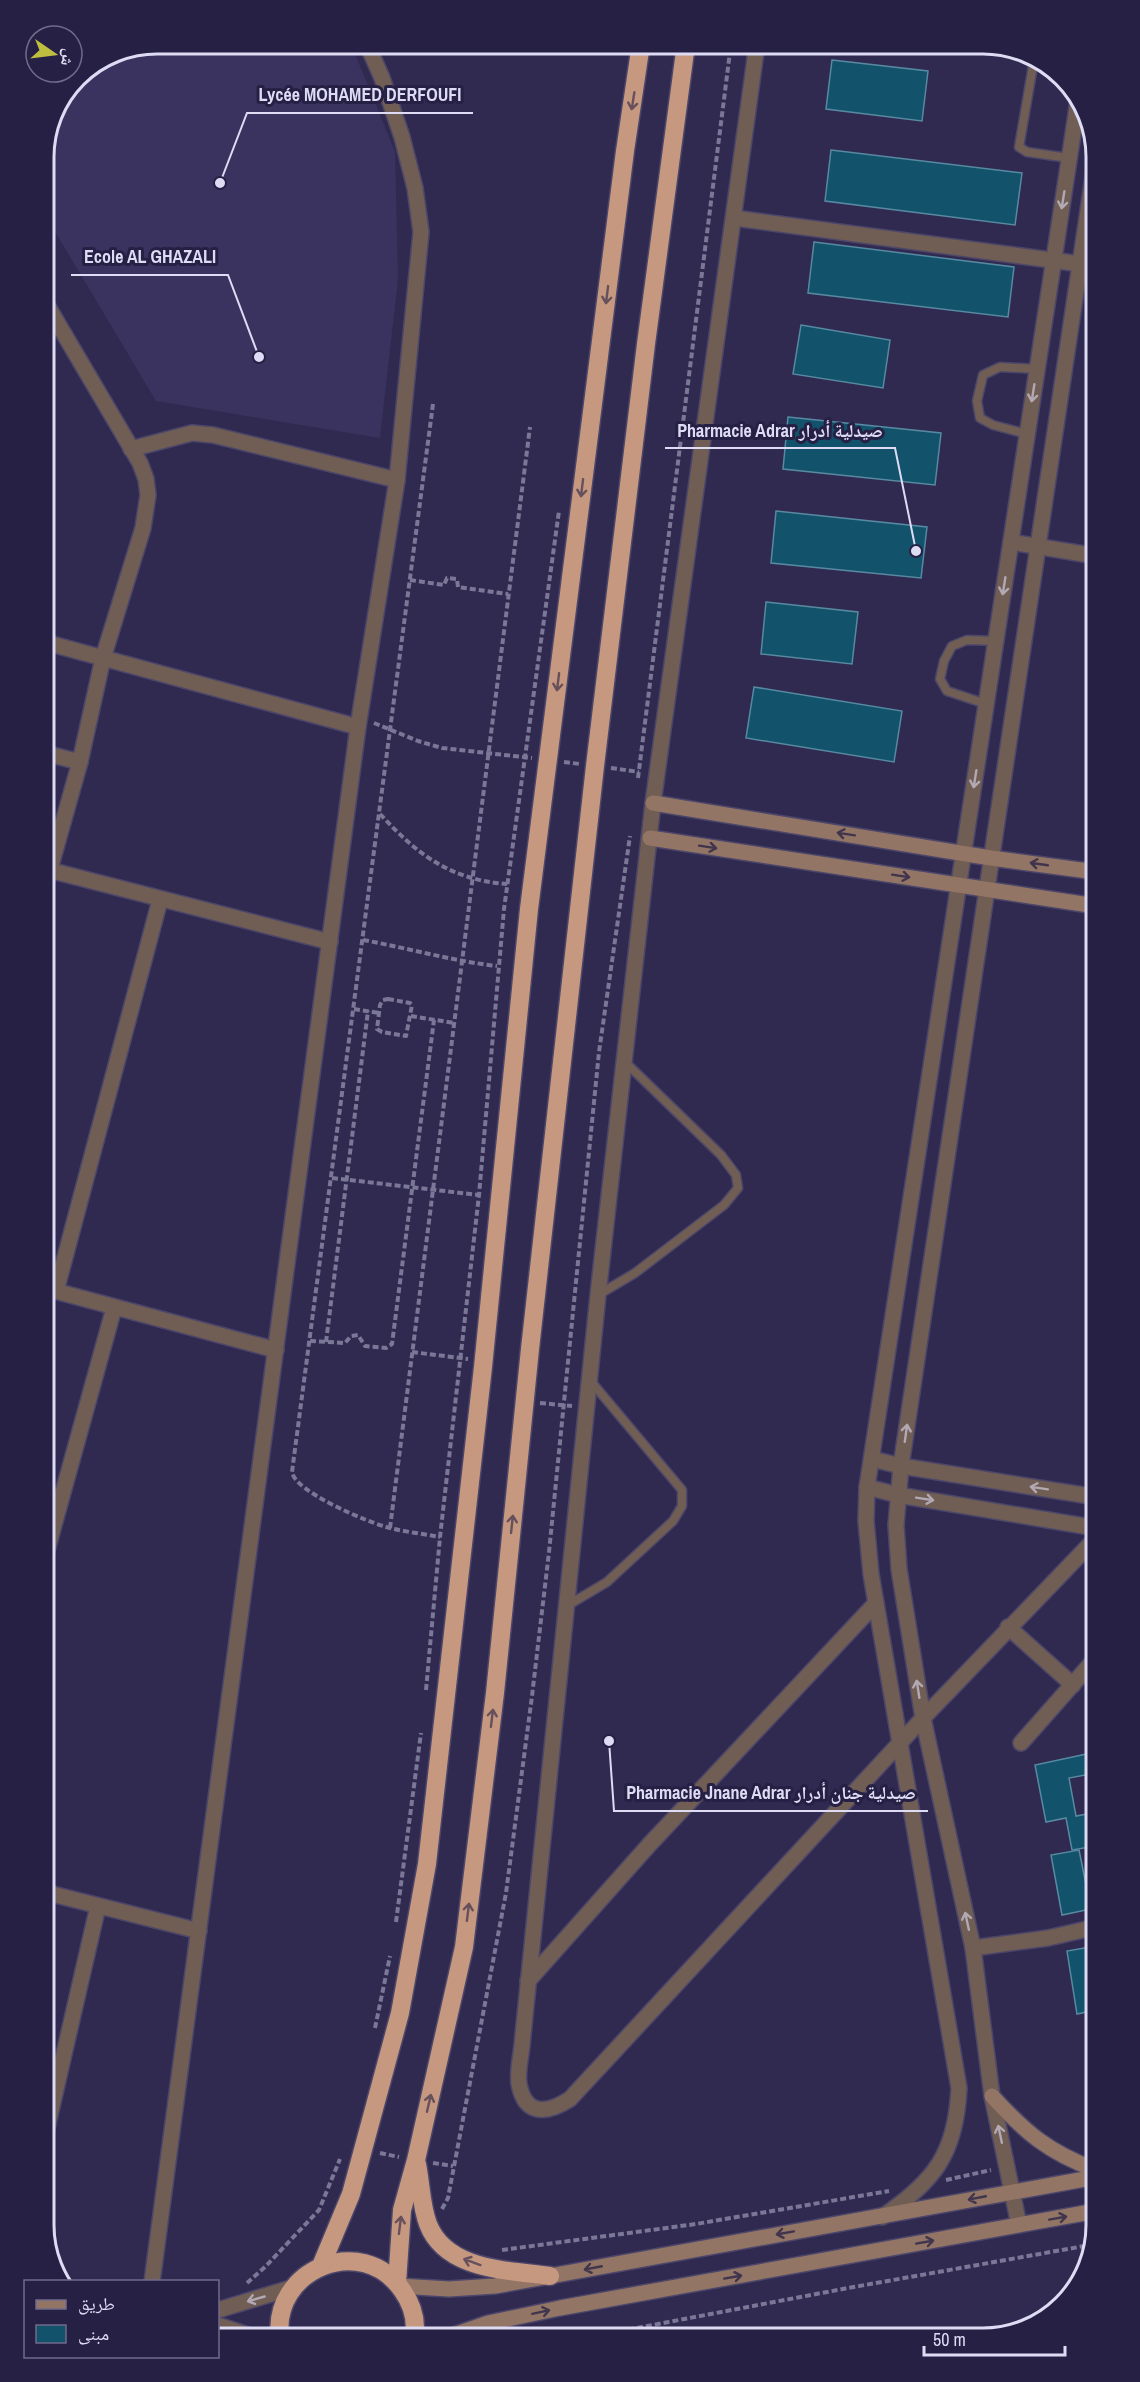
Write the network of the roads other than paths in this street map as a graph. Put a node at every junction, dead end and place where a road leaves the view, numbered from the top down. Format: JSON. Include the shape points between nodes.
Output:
{"nodes":[{"id":1,"x":371,"y":54,"type":"edge"},
{"id":2,"x":640,"y":54,"type":"edge"},
{"id":3,"x":685,"y":54,"type":"edge"},
{"id":4,"x":756,"y":54,"type":"edge"},
{"id":5,"x":1033,"y":67,"type":"edge"},
{"id":6,"x":1076,"y":114,"type":"edge"},
{"id":7,"x":1069,"y":158,"type":"junction"},
{"id":8,"x":1086,"y":159,"type":"edge"},
{"id":9,"x":734,"y":218,"type":"junction"},
{"id":10,"x":1086,"y":229,"type":"edge"},
{"id":11,"x":1053,"y":261,"type":"junction"},
{"id":12,"x":1081,"y":264,"type":"junction"},
{"id":13,"x":54,"y":317,"type":"edge"},
{"id":14,"x":1037,"y":369,"type":"junction"},
{"id":15,"x":1027,"y":434,"type":"junction"},
{"id":16,"x":131,"y":448,"type":"junction"},
{"id":17,"x":396,"y":480,"type":"junction"},
{"id":18,"x":1011,"y":542,"type":"junction"},
{"id":19,"x":1038,"y":546,"type":"junction"},
{"id":20,"x":1086,"y":554,"type":"edge"},
{"id":21,"x":996,"y":641,"type":"junction"},
{"id":22,"x":54,"y":645,"type":"edge"},
{"id":23,"x":103,"y":658,"type":"junction"},
{"id":24,"x":986,"y":704,"type":"junction"},
{"id":25,"x":359,"y":722,"type":"junction"},
{"id":26,"x":54,"y":756,"type":"edge"},
{"id":27,"x":80,"y":762,"type":"junction"},
{"id":28,"x":653,"y":803,"type":"junction"},
{"id":29,"x":650,"y":838,"type":"junction"},
{"id":30,"x":54,"y":846,"type":"edge"},
{"id":31,"x":964,"y":853,"type":"junction"},
{"id":32,"x":991,"y":858,"type":"junction"},
{"id":33,"x":1086,"y":871,"type":"edge"},
{"id":34,"x":54,"y":874,"type":"edge"},
{"id":35,"x":959,"y":885,"type":"junction"},
{"id":36,"x":986,"y":889,"type":"junction"},
{"id":37,"x":160,"y":900,"type":"junction"},
{"id":38,"x":1086,"y":904,"type":"edge"},
{"id":39,"x":330,"y":942,"type":"junction"},
{"id":40,"x":623,"y":1061,"type":"junction"},
{"id":41,"x":54,"y":1275,"type":"edge"},
{"id":42,"x":54,"y":1290,"type":"edge"},
{"id":43,"x":598,"y":1295,"type":"junction"},
{"id":44,"x":114,"y":1308,"type":"junction"},
{"id":45,"x":276,"y":1350,"type":"junction"},
{"id":46,"x":589,"y":1378,"type":"junction"},
{"id":47,"x":872,"y":1459,"type":"junction"},
{"id":48,"x":901,"y":1466,"type":"junction"},
{"id":49,"x":867,"y":1487,"type":"junction"},
{"id":50,"x":898,"y":1495,"type":"junction"},
{"id":51,"x":1086,"y":1495,"type":"edge"},
{"id":52,"x":54,"y":1525,"type":"edge"},
{"id":53,"x":1086,"y":1526,"type":"edge"},
{"id":54,"x":1086,"y":1548,"type":"edge"},
{"id":55,"x":876,"y":1603,"type":"junction"},
{"id":56,"x":566,"y":1607,"type":"junction"},
{"id":57,"x":1008,"y":1627,"type":"junction"},
{"id":58,"x":1086,"y":1670,"type":"edge"},
{"id":59,"x":1073,"y":1685,"type":"junction"},
{"id":60,"x":923,"y":1718,"type":"junction"},
{"id":61,"x":1022,"y":1743,"type":"dead end"},
{"id":62,"x":899,"y":1744,"type":"junction"},
{"id":63,"x":54,"y":1895,"type":"edge"},
{"id":64,"x":98,"y":1906,"type":"junction"},
{"id":65,"x":1086,"y":1929,"type":"edge"},
{"id":66,"x":200,"y":1931,"type":"junction"},
{"id":67,"x":973,"y":1948,"type":"junction"},
{"id":68,"x":528,"y":1982,"type":"junction"},
{"id":69,"x":992,"y":2096,"type":"junction"},
{"id":70,"x":54,"y":2097,"type":"edge"},
{"id":71,"x":416,"y":2160,"type":"junction"},
{"id":72,"x":1086,"y":2166,"type":"edge"},
{"id":73,"x":1086,"y":2179,"type":"edge"},
{"id":74,"x":1012,"y":2191,"type":"junction"},
{"id":75,"x":1086,"y":2213,"type":"edge"},
{"id":76,"x":882,"y":2217,"type":"junction"},
{"id":77,"x":1019,"y":2225,"type":"junction"},
{"id":78,"x":321,"y":2266,"type":"junction"},
{"id":79,"x":550,"y":2276,"type":"junction"},
{"id":80,"x":152,"y":2280,"type":"edge"},
{"id":81,"x":398,"y":2284,"type":"junction"},
{"id":82,"x":294,"y":2287,"type":"junction"},
{"id":83,"x":223,"y":2308,"type":"edge"},
{"id":84,"x":281,"y":2328,"type":"edge"},
{"id":85,"x":414,"y":2328,"type":"edge"},
{"id":86,"x":474,"y":2328,"type":"edge"}],
"edges":[{"from":1,"to":17,"type":"street","via":[[402,137],[421,232]]},
{"from":2,"to":78,"type":"highway","one_way":true,"via":[[530,909],[425,1873],[414,1945],[390,2047],[351,2194]]},
{"from":71,"to":3,"type":"highway","one_way":true,"via":[[464,1947],[595,766]]},
{"from":4,"to":9,"type":"street"},
{"from":5,"to":7,"type":"lane","via":[[1019,147],[1027,152]]},
{"from":6,"to":7,"type":"street"},
{"from":7,"to":8,"type":"street"},
{"from":7,"to":11,"type":"street","one_way":true},
{"from":9,"to":11,"type":"street"},
{"from":9,"to":28,"type":"street"},
{"from":10,"to":12,"type":"street"},
{"from":11,"to":12,"type":"street"},
{"from":11,"to":14,"type":"street"},
{"from":12,"to":19,"type":"street"},
{"from":13,"to":16,"type":"street"},
{"from":14,"to":15,"type":"street","one_way":true},
{"from":14,"to":15,"type":"lane","via":[[1000,367],[983,375],[977,401],[980,418]]},
{"from":15,"to":18,"type":"street"},
{"from":16,"to":17,"type":"street","via":[[192,433],[213,435]]},
{"from":16,"to":23,"type":"street","via":[[146,478],[148,495]]},
{"from":17,"to":25,"type":"street"},
{"from":18,"to":19,"type":"street"},
{"from":18,"to":21,"type":"street","one_way":true},
{"from":19,"to":20,"type":"street"},
{"from":19,"to":32,"type":"street"},
{"from":21,"to":24,"type":"street"},
{"from":21,"to":24,"type":"lane","via":[[967,640],[952,646],[940,679],[947,691]]},
{"from":22,"to":23,"type":"street"},
{"from":23,"to":25,"type":"street"},
{"from":23,"to":27,"type":"street"},
{"from":24,"to":31,"type":"street","one_way":true},
{"from":25,"to":39,"type":"street"},
{"from":26,"to":27,"type":"street"},
{"from":27,"to":30,"type":"street"},
{"from":28,"to":29,"type":"street"},
{"from":31,"to":28,"type":"main road","one_way":true},
{"from":29,"to":35,"type":"main road","one_way":true},
{"from":29,"to":40,"type":"street"},
{"from":31,"to":32,"type":"main road"},
{"from":31,"to":35,"type":"street"},
{"from":33,"to":32,"type":"main road","one_way":true},
{"from":32,"to":36,"type":"street"},
{"from":34,"to":37,"type":"street"},
{"from":35,"to":36,"type":"main road"},
{"from":35,"to":47,"type":"street"},
{"from":36,"to":38,"type":"main road"},
{"from":48,"to":36,"type":"street","one_way":true},
{"from":37,"to":39,"type":"street"},
{"from":37,"to":41,"type":"street"},
{"from":39,"to":45,"type":"street"},
{"from":40,"to":43,"type":"street"},
{"from":40,"to":43,"type":"lane","via":[[721,1155],[736,1175],[738,1188],[724,1205],[635,1273]]},
{"from":42,"to":44,"type":"street"},
{"from":43,"to":46,"type":"street"},
{"from":44,"to":45,"type":"street"},
{"from":44,"to":52,"type":"street"},
{"from":45,"to":66,"type":"street"},
{"from":46,"to":56,"type":"street"},
{"from":46,"to":56,"type":"lane","via":[[682,1490],[682,1506],[672,1521],[607,1582]]},
{"from":47,"to":48,"type":"street"},
{"from":47,"to":49,"type":"street"},
{"from":48,"to":50,"type":"street"},
{"from":51,"to":48,"type":"street","one_way":true},
{"from":49,"to":50,"type":"street"},
{"from":49,"to":55,"type":"street","via":[[866,1521]]},
{"from":50,"to":53,"type":"street","one_way":true},
{"from":60,"to":50,"type":"street","one_way":true,"via":[[899,1569]]},
{"from":54,"to":57,"type":"street"},
{"from":55,"to":62,"type":"street"},
{"from":55,"to":68,"type":"street","via":[[649,1845]]},
{"from":56,"to":68,"type":"street"},
{"from":57,"to":59,"type":"street"},
{"from":57,"to":60,"type":"street"},
{"from":58,"to":59,"type":"street"},
{"from":59,"to":61,"type":"street"},
{"from":60,"to":62,"type":"street"},
{"from":67,"to":60,"type":"street","one_way":true},
{"from":62,"to":68,"type":"street","via":[[602,2067],[570,2099],[547,2111],[530,2106],[519,2083]]},
{"from":62,"to":76,"type":"street","via":[[959,2088],[951,2140],[939,2164],[923,2185]]},
{"from":63,"to":64,"type":"street"},
{"from":64,"to":66,"type":"street"},
{"from":64,"to":70,"type":"street"},
{"from":65,"to":67,"type":"street"},
{"from":66,"to":80,"type":"street"},
{"from":67,"to":69,"type":"street"},
{"from":69,"to":72,"type":"main road","via":[[1032,2137]]},
{"from":74,"to":69,"type":"street","one_way":true},
{"from":79,"to":71,"type":"highway","one_way":true,"via":[[494,2268],[455,2256],[443,2247],[428,2223]]},
{"from":81,"to":71,"type":"highway","one_way":true,"via":[[402,2210]]},
{"from":73,"to":74,"type":"main road"},
{"from":74,"to":76,"type":"main road","one_way":true},
{"from":74,"to":77,"type":"street"},
{"from":77,"to":75,"type":"main road","one_way":true},
{"from":76,"to":79,"type":"main road","one_way":true},
{"from":86,"to":77,"type":"main road","one_way":true,"via":[[560,2308]]},
{"from":78,"to":81,"type":"highway","via":[[344,2261],[368,2264]]},
{"from":78,"to":82,"type":"highway"},
{"from":79,"to":81,"type":"main road","via":[[477,2288]]},
{"from":81,"to":85,"type":"highway","via":[[412,2308]]},
{"from":82,"to":83,"type":"street","one_way":true},
{"from":82,"to":84,"type":"highway","via":[[282,2309]]}]}
